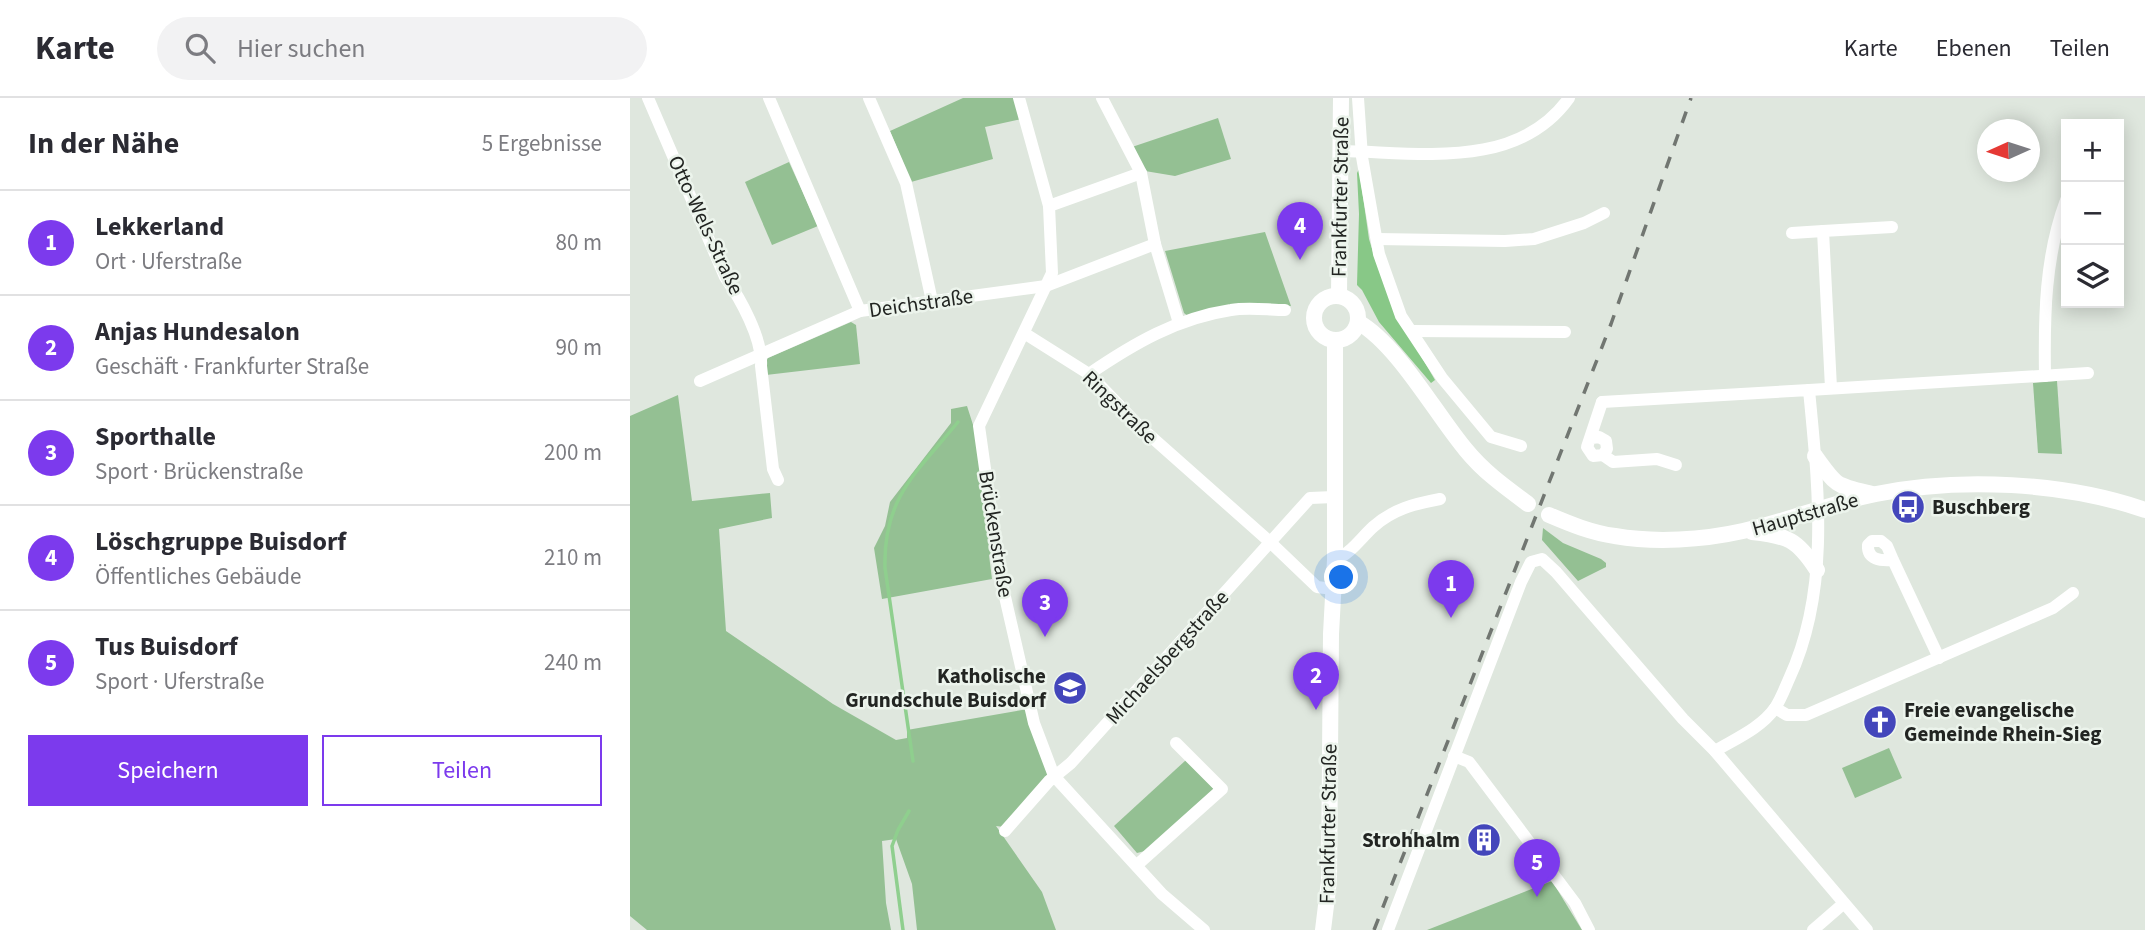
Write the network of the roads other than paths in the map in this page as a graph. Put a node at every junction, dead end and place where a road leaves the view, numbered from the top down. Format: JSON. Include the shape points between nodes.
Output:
{"nodes":[{"id":1,"x":648,"y":98,"type":"edge"},
{"id":2,"x":769,"y":98,"type":"edge"},
{"id":3,"x":869,"y":98,"type":"edge"},
{"id":4,"x":1019,"y":98,"type":"edge"},
{"id":5,"x":1102,"y":98,"type":"edge"},
{"id":6,"x":1341,"y":98,"type":"edge"},
{"id":7,"x":1358,"y":98,"type":"edge"},
{"id":8,"x":1569,"y":98,"type":"edge"},
{"id":9,"x":1341,"y":151,"type":"junction"},
{"id":10,"x":1362,"y":152,"type":"junction"},
{"id":11,"x":1141,"y":173,"type":"junction"},
{"id":12,"x":1049,"y":206,"type":"junction"},
{"id":13,"x":1604,"y":213,"type":"dead end"},
{"id":14,"x":2061,"y":219,"type":"edge"},
{"id":15,"x":1892,"y":227,"type":"dead end"},
{"id":16,"x":1823,"y":232,"type":"junction"},
{"id":17,"x":1792,"y":233,"type":"dead end"},
{"id":18,"x":1377,"y":239,"type":"junction"},
{"id":19,"x":1155,"y":244,"type":"junction"},
{"id":20,"x":1046,"y":286,"type":"junction"},
{"id":21,"x":1339,"y":296,"type":"junction"},
{"id":22,"x":932,"y":300,"type":"junction"},
{"id":23,"x":1285,"y":310,"type":"dead end"},
{"id":24,"x":860,"y":311,"type":"junction"},
{"id":25,"x":1358,"y":322,"type":"junction"},
{"id":26,"x":1179,"y":323,"type":"junction"},
{"id":27,"x":1412,"y":331,"type":"junction"},
{"id":28,"x":1565,"y":332,"type":"dead end"},
{"id":29,"x":1024,"y":333,"type":"junction"},
{"id":30,"x":1335,"y":340,"type":"junction"},
{"id":31,"x":762,"y":353,"type":"junction"},
{"id":32,"x":2088,"y":373,"type":"dead end"},
{"id":33,"x":1089,"y":374,"type":"junction"},
{"id":34,"x":2045,"y":376,"type":"junction"},
{"id":35,"x":700,"y":381,"type":"dead end"},
{"id":36,"x":1831,"y":388,"type":"junction"},
{"id":37,"x":1809,"y":390,"type":"junction"},
{"id":38,"x":1521,"y":446,"type":"dead end"},
{"id":39,"x":1815,"y":456,"type":"junction"},
{"id":40,"x":1676,"y":465,"type":"dead end"},
{"id":41,"x":778,"y":480,"type":"dead end"},
{"id":42,"x":1874,"y":494,"type":"junction"},
{"id":43,"x":1334,"y":497,"type":"junction"},
{"id":44,"x":1440,"y":499,"type":"dead end"},
{"id":45,"x":1528,"y":504,"type":"dead end"},
{"id":46,"x":1818,"y":510,"type":"junction"},
{"id":47,"x":2145,"y":510,"type":"edge"},
{"id":48,"x":1549,"y":515,"type":"dead end"},
{"id":49,"x":1742,"y":531,"type":"junction"},
{"id":50,"x":1270,"y":541,"type":"junction"},
{"id":51,"x":1335,"y":560,"type":"junction"},
{"id":52,"x":1893,"y":560,"type":"dead end"},
{"id":53,"x":1817,"y":570,"type":"junction"},
{"id":54,"x":1333,"y":589,"type":"junction"},
{"id":55,"x":2073,"y":593,"type":"dead end"},
{"id":56,"x":1939,"y":658,"type":"junction"},
{"id":57,"x":1775,"y":708,"type":"junction"},
{"id":58,"x":1176,"y":743,"type":"dead end"},
{"id":59,"x":1715,"y":751,"type":"junction"},
{"id":60,"x":1454,"y":756,"type":"junction"},
{"id":61,"x":1054,"y":776,"type":"junction"},
{"id":62,"x":1005,"y":831,"type":"dead end"},
{"id":63,"x":1137,"y":865,"type":"junction"},
{"id":64,"x":1843,"y":904,"type":"junction"},
{"id":65,"x":1205,"y":930,"type":"edge"},
{"id":66,"x":1323,"y":930,"type":"edge"},
{"id":67,"x":1388,"y":930,"type":"edge"},
{"id":68,"x":1589,"y":930,"type":"edge"},
{"id":69,"x":1813,"y":930,"type":"edge"},
{"id":70,"x":1867,"y":930,"type":"edge"}],
"edges":[{"from":1,"to":31,"type":"street","name":"Otto-Wels-Straße"},
{"from":2,"to":24,"type":"street"},
{"from":3,"to":22,"type":"street","via":[[906,183]]},
{"from":4,"to":12,"type":"street"},
{"from":5,"to":11,"type":"street"},
{"from":6,"to":9,"type":"main road","name":"Frankfurter Straße"},
{"from":7,"to":10,"type":"street"},
{"from":8,"to":10,"type":"street","via":[[1539,127],[1500,147],[1461,153]]},
{"from":9,"to":10,"type":"street"},
{"from":9,"to":21,"type":"main road","name":"Frankfurter Straße"},
{"from":10,"to":18,"type":"street"},
{"from":11,"to":12,"type":"street"},
{"from":11,"to":19,"type":"street"},
{"from":12,"to":20,"type":"street","via":[[1052,273]]},
{"from":13,"to":18,"type":"street","via":[[1534,239]]},
{"from":14,"to":34,"type":"street","via":[[2048,278]]},
{"from":15,"to":16,"type":"street"},
{"from":16,"to":17,"type":"street"},
{"from":16,"to":36,"type":"street"},
{"from":18,"to":27,"type":"street","via":[[1392,294]]},
{"from":19,"to":20,"type":"street","name":"Deichstraße"},
{"from":19,"to":26,"type":"street"},
{"from":20,"to":22,"type":"street","name":"Deichstraße"},
{"from":20,"to":29,"type":"street"},
{"from":21,"to":25,"type":"main road","via":[[1352,302]]},
{"from":21,"to":30,"type":"main road","via":[[1321,302],[1314,314],[1321,334]]},
{"from":22,"to":24,"type":"street","name":"Deichstraße"},
{"from":23,"to":26,"type":"street","via":[[1232,309]]},
{"from":24,"to":31,"type":"street","name":"Deichstraße"},
{"from":25,"to":30,"type":"main road","via":[[1348,337]]},
{"from":25,"to":45,"type":"main road","via":[[1391,351],[1492,478]]},
{"from":26,"to":33,"type":"street","via":[[1133,344]]},
{"from":27,"to":28,"type":"street"},
{"from":27,"to":38,"type":"street","via":[[1442,378],[1491,437]]},
{"from":29,"to":33,"type":"street","name":"Ringstraße"},
{"from":29,"to":61,"type":"street","name":"Brückenstraße","via":[[979,426],[1000,575],[1034,723]]},
{"from":30,"to":43,"type":"main road","name":"Frankfurter Straße"},
{"from":31,"to":35,"type":"street","name":"Deichstraße"},
{"from":31,"to":41,"type":"street","via":[[773,469]]},
{"from":32,"to":34,"type":"street"},
{"from":33,"to":50,"type":"street","name":"Ringstraße","via":[[1138,425]]},
{"from":34,"to":36,"type":"street"},
{"from":36,"to":37,"type":"street"},
{"from":37,"to":39,"type":"street"},
{"from":37,"to":40,"type":"street","via":[[1600,396],[1592,438],[1606,441],[1603,456],[1613,462],[1657,459]]},
{"from":39,"to":42,"type":"main road","via":[[1833,482]]},
{"from":39,"to":46,"type":"street"},
{"from":42,"to":46,"type":"main road","name":"Hauptstraße"},
{"from":42,"to":47,"type":"main road","name":"Hauptstraße","via":[[1967,484],[2073,491]]},
{"from":43,"to":50,"type":"street","name":"Michaelsbergstraße","via":[[1310,498]]},
{"from":43,"to":51,"type":"main road","name":"Frankfurter Straße"},
{"from":44,"to":51,"type":"street","via":[[1394,511]]},
{"from":46,"to":49,"type":"main road","name":"Hauptstraße"},
{"from":46,"to":53,"type":"street"},
{"from":48,"to":49,"type":"main road","name":"Hauptstraße","via":[[1614,536],[1679,538]]},
{"from":49,"to":53,"type":"main road","via":[[1792,540]]},
{"from":50,"to":54,"type":"street","name":"Ringstraße","via":[[1317,587]]},
{"from":50,"to":61,"type":"street","name":"Michaelsbergstraße","via":[[1071,763]]},
{"from":51,"to":54,"type":"main road","name":"Frankfurter Straße"},
{"from":52,"to":56,"type":"street"},
{"from":53,"to":57,"type":"street","via":[[1804,643]]},
{"from":54,"to":66,"type":"main road","name":"Frankfurter Straße","via":[[1329,881]]},
{"from":55,"to":56,"type":"street","via":[[2053,608]]},
{"from":56,"to":57,"type":"street","via":[[1806,715],[1787,715]]},
{"from":57,"to":59,"type":"street","via":[[1756,727]]},
{"from":58,"to":63,"type":"street","via":[[1222,789]]},
{"from":59,"to":60,"type":"street","via":[[1542,559],[1531,562],[1521,582]]},
{"from":59,"to":64,"type":"street"},
{"from":60,"to":67,"type":"street"},
{"from":60,"to":68,"type":"street","via":[[1475,769],[1575,903]]},
{"from":61,"to":62,"type":"street","name":"Michaelsbergstraße"},
{"from":61,"to":63,"type":"street","name":"Brückenstraße"},
{"from":63,"to":65,"type":"street","name":"Brückenstraße","via":[[1162,894]]},
{"from":64,"to":69,"type":"street"},
{"from":64,"to":70,"type":"street"}]}
